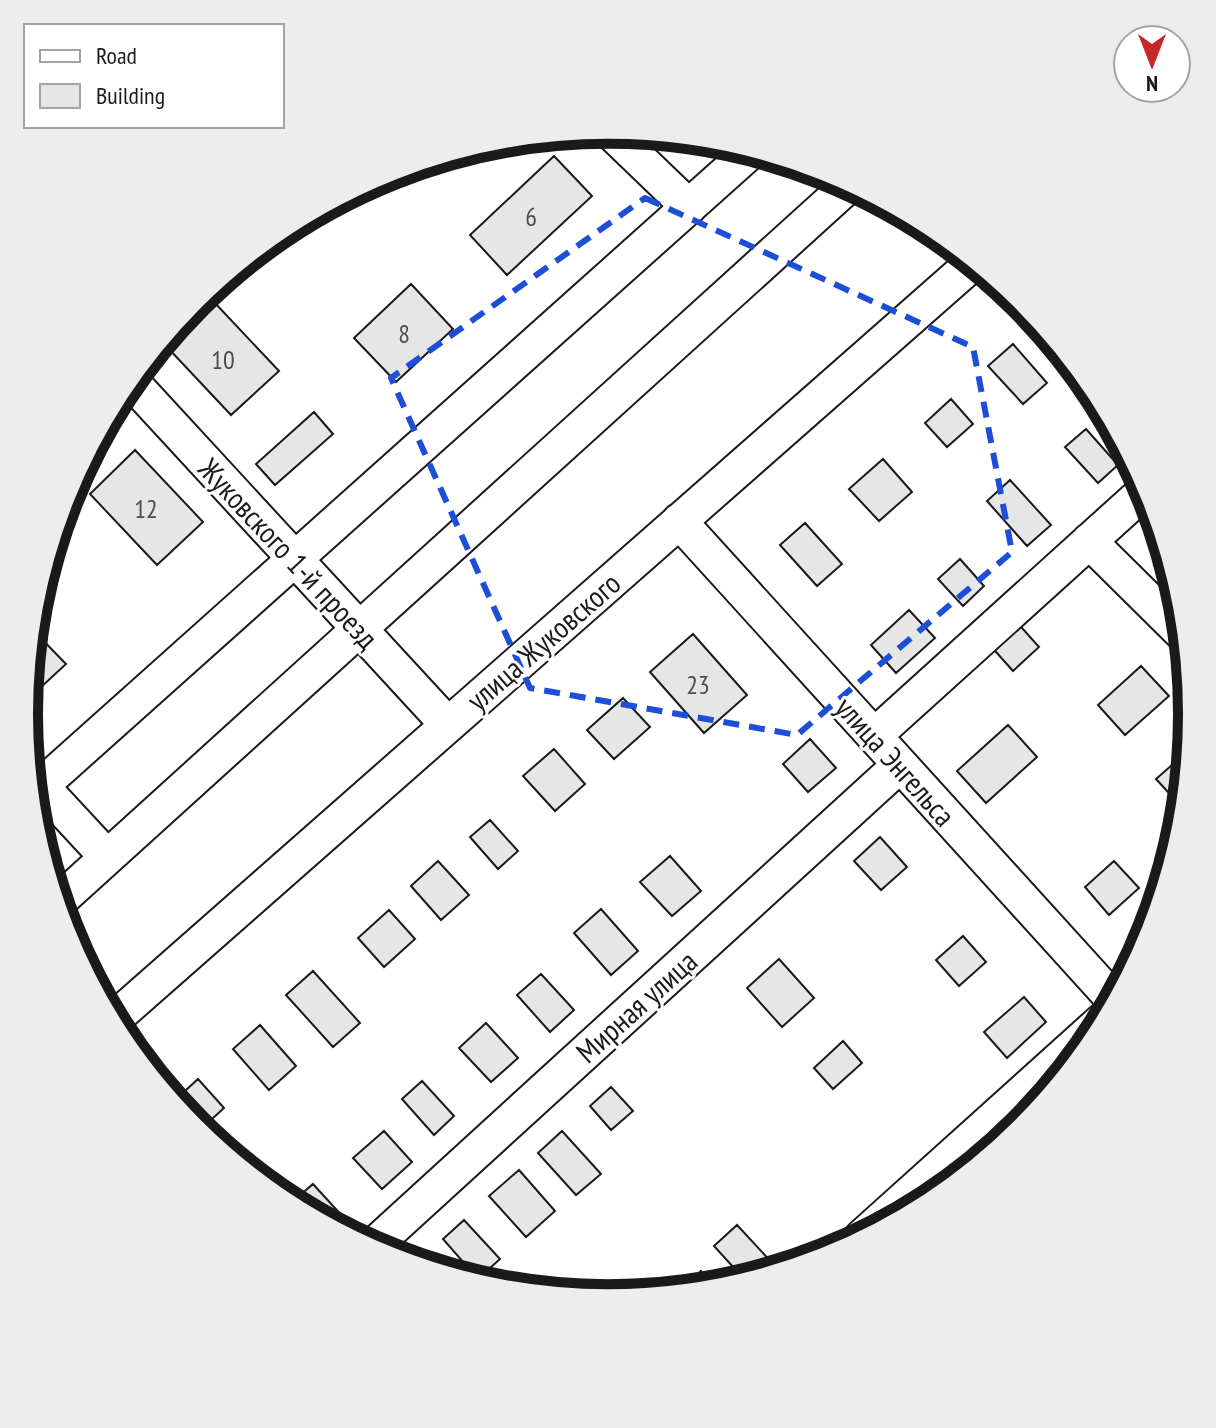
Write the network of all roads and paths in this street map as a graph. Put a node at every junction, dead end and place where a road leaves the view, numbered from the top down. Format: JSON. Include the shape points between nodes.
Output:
{"nodes":[{"id":1,"x":624,"y":144,"type":"edge"},
{"id":2,"x":741,"y":160,"type":"edge"},
{"id":3,"x":840,"y":193,"type":"edge"},
{"id":4,"x":689,"y":207,"type":"junction"},
{"id":5,"x":965,"y":270,"type":"edge"},
{"id":6,"x":139,"y":390,"type":"edge"},
{"id":7,"x":1136,"y":499,"type":"edge"},
{"id":8,"x":679,"y":521,"type":"junction"},
{"id":9,"x":1089,"y":541,"type":"junction"},
{"id":10,"x":295,"y":559,"type":"junction"},
{"id":11,"x":1170,"y":621,"type":"edge"},
{"id":12,"x":359,"y":629,"type":"junction"},
{"id":13,"x":448,"y":725,"type":"junction"},
{"id":14,"x":874,"y":736,"type":"junction"},
{"id":15,"x":900,"y":765,"type":"junction"},
{"id":16,"x":42,"y":778,"type":"edge"},
{"id":17,"x":44,"y":795,"type":"edge"},
{"id":18,"x":107,"y":857,"type":"junction"},
{"id":19,"x":67,"y":894,"type":"edge"},
{"id":20,"x":1106,"y":991,"type":"edge"},
{"id":21,"x":122,"y":1012,"type":"edge"},
{"id":22,"x":1065,"y":1054,"type":"edge"},
{"id":23,"x":897,"y":1206,"type":"edge"},
{"id":24,"x":382,"y":1237,"type":"edge"}],
"edges":[{"from":1,"to":4,"type":"street"},
{"from":2,"to":4,"type":"street"},
{"from":3,"to":12,"type":"street"},
{"from":4,"to":10,"type":"street"},
{"from":5,"to":8,"type":"street","name":"улица Жуковского"},
{"from":6,"to":10,"type":"street","name":"Жуковского 1-й проезд"},
{"from":7,"to":9,"type":"street"},
{"from":8,"to":13,"type":"street","name":"улица Жуковского"},
{"from":8,"to":14,"type":"street","name":"улица Энгельса"},
{"from":9,"to":11,"type":"street"},
{"from":9,"to":14,"type":"street"},
{"from":10,"to":12,"type":"street","name":"Жуковского 1-й проезд"},
{"from":10,"to":16,"type":"street"},
{"from":12,"to":13,"type":"street","name":"Жуковского 1-й проезд"},
{"from":12,"to":18,"type":"street"},
{"from":13,"to":21,"type":"street","name":"улица Жуковского"},
{"from":14,"to":15,"type":"street","name":"улица Энгельса"},
{"from":15,"to":20,"type":"street","name":"улица Энгельса"},
{"from":15,"to":24,"type":"street","name":"Мирная улица"},
{"from":17,"to":18,"type":"street"},
{"from":18,"to":19,"type":"street"},
{"from":22,"to":23,"type":"street"}]}
